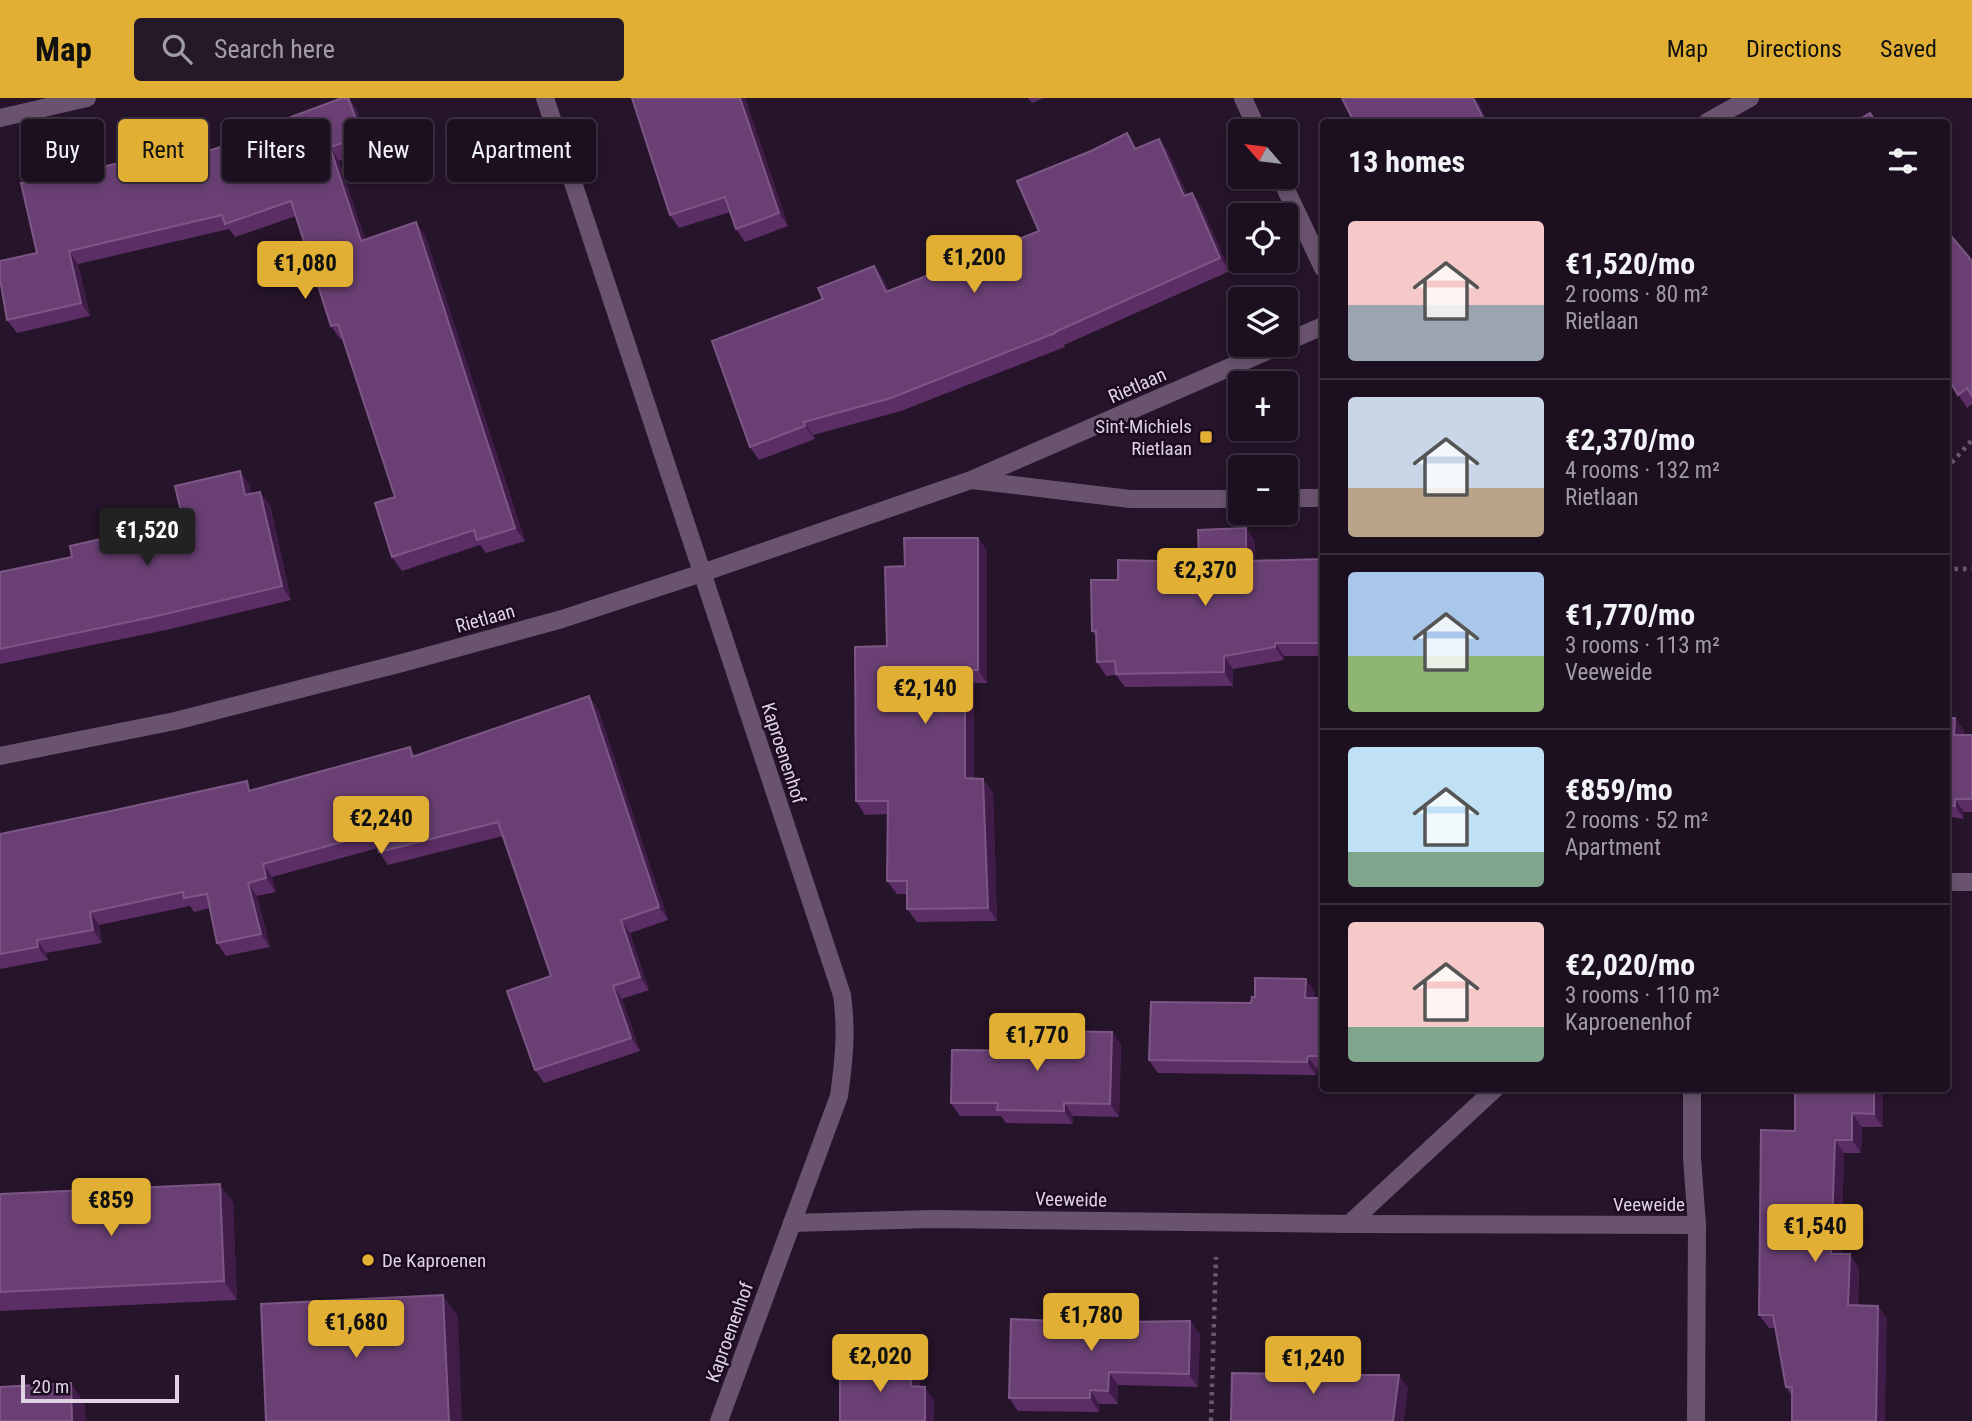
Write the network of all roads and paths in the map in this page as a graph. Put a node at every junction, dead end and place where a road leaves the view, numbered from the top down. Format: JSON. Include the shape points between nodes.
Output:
{"nodes":[{"id":1,"x":87,"y":98,"type":"edge"},
{"id":2,"x":545,"y":98,"type":"edge"},
{"id":3,"x":1242,"y":98,"type":"edge"},
{"id":4,"x":1749,"y":98,"type":"edge"},
{"id":5,"x":0,"y":118,"type":"edge"},
{"id":6,"x":1252,"y":119,"type":"edge"},
{"id":7,"x":1712,"y":119,"type":"edge"},
{"id":8,"x":1286,"y":189,"type":"edge"},
{"id":9,"x":1320,"y":262,"type":"edge"},
{"id":10,"x":1320,"y":327,"type":"edge"},
{"id":11,"x":1298,"y":337,"type":"edge"},
{"id":12,"x":1253,"y":357,"type":"edge"},
{"id":13,"x":1972,"y":440,"type":"edge"},
{"id":14,"x":1950,"y":465,"type":"edge"},
{"id":15,"x":971,"y":480,"type":"junction"},
{"id":16,"x":1298,"y":498,"type":"edge"},
{"id":17,"x":1320,"y":498,"type":"edge"},
{"id":18,"x":1228,"y":499,"type":"edge"},
{"id":19,"x":1950,"y":569,"type":"edge"},
{"id":20,"x":1972,"y":569,"type":"edge"},
{"id":21,"x":702,"y":573,"type":"junction"},
{"id":22,"x":0,"y":756,"type":"edge"},
{"id":23,"x":1950,"y":882,"type":"edge"},
{"id":24,"x":1972,"y":882,"type":"edge"},
{"id":25,"x":1492,"y":1092,"type":"edge"},
{"id":26,"x":1692,"y":1092,"type":"edge"},
{"id":27,"x":1216,"y":1222,"type":"junction"},
{"id":28,"x":792,"y":1223,"type":"junction"},
{"id":29,"x":1349,"y":1224,"type":"junction"},
{"id":30,"x":1698,"y":1225,"type":"junction"},
{"id":31,"x":719,"y":1421,"type":"edge"},
{"id":32,"x":1211,"y":1421,"type":"edge"},
{"id":33,"x":1696,"y":1421,"type":"edge"}],
"edges":[{"from":1,"to":5,"type":"street"},
{"from":2,"to":21,"type":"street","name":"Kaproenenhof"},
{"from":3,"to":6,"type":"street"},
{"from":4,"to":7,"type":"street"},
{"from":8,"to":9,"type":"street"},
{"from":10,"to":11,"type":"street"},
{"from":12,"to":15,"type":"street","name":"Rietlaan"},
{"from":13,"to":14,"type":"path"},
{"from":15,"to":18,"type":"street","name":"Rietlaan","via":[[1130,499]]},
{"from":15,"to":21,"type":"street","name":"Rietlaan"},
{"from":16,"to":17,"type":"street"},
{"from":19,"to":20,"type":"path"},
{"from":21,"to":22,"type":"street","name":"Rietlaan","via":[[562,619],[390,666],[175,721]]},
{"from":21,"to":28,"type":"street","name":"Kaproenenhof","via":[[842,995],[846,1050],[839,1096]]},
{"from":23,"to":24,"type":"street"},
{"from":25,"to":29,"type":"street"},
{"from":26,"to":30,"type":"street","name":"Veeweide"},
{"from":27,"to":28,"type":"street","name":"Veeweide","via":[[932,1219]]},
{"from":27,"to":29,"type":"street","name":"Veeweide"},
{"from":27,"to":32,"type":"path"},
{"from":28,"to":31,"type":"street","name":"Kaproenenhof"},
{"from":29,"to":30,"type":"street","name":"Veeweide"},
{"from":30,"to":33,"type":"street","name":"Veeweide"}]}
